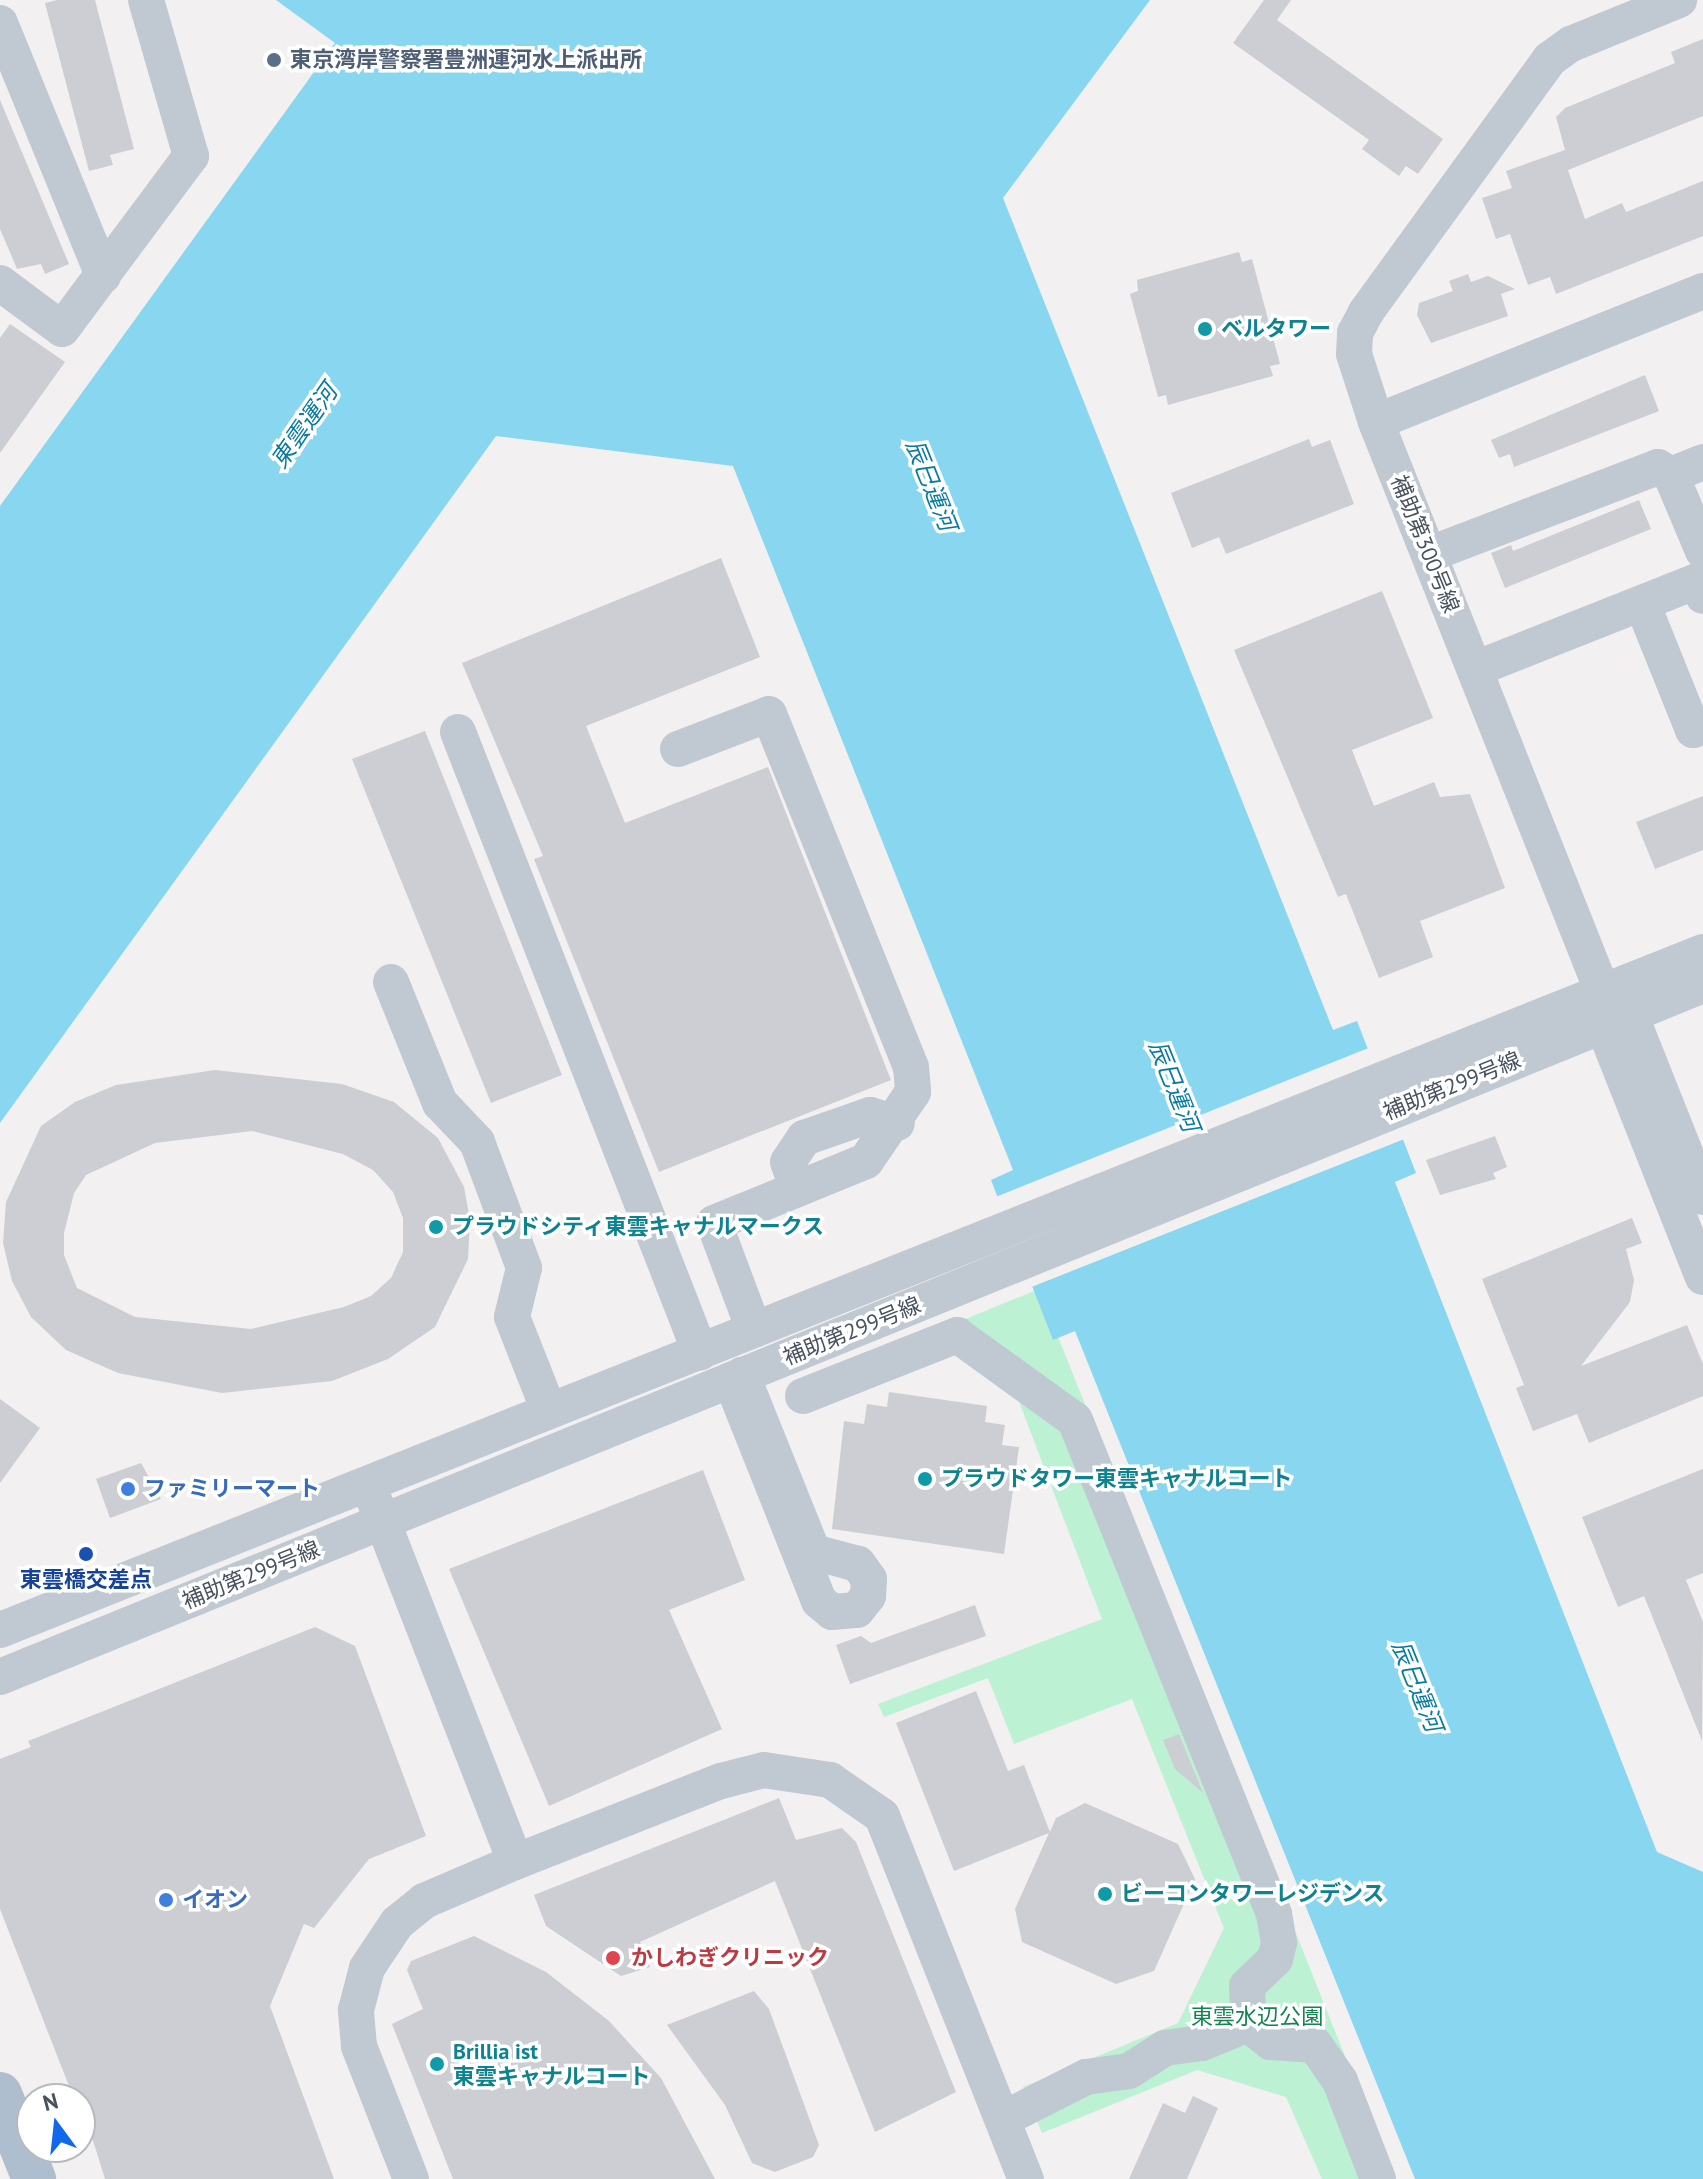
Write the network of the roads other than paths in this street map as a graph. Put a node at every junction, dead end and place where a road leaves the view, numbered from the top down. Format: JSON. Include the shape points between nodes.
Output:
{"nodes":[{"id":1,"x":146,"y":0,"type":"edge"},
{"id":2,"x":1679,"y":0,"type":"edge"},
{"id":3,"x":0,"y":23,"type":"edge"},
{"id":4,"x":103,"y":276,"type":"junction"},
{"id":5,"x":0,"y":283,"type":"edge"},
{"id":6,"x":1703,"y":291,"type":"edge"},
{"id":7,"x":1376,"y":422,"type":"junction"},
{"id":8,"x":1687,"y":468,"type":"edge"},
{"id":9,"x":1703,"y":551,"type":"edge"},
{"id":10,"x":1430,"y":554,"type":"junction"},
{"id":11,"x":1703,"y":596,"type":"edge"},
{"id":12,"x":1642,"y":603,"type":"junction"},
{"id":13,"x":1475,"y":669,"type":"junction"},
{"id":14,"x":1703,"y":726,"type":"edge"},
{"id":15,"x":458,"y":732,"type":"dead end"},
{"id":16,"x":678,"y":749,"type":"dead end"},
{"id":17,"x":1703,"y":952,"type":"edge"},
{"id":18,"x":391,"y":982,"type":"dead end"},
{"id":19,"x":1703,"y":985,"type":"edge"},
{"id":20,"x":1612,"y":1010,"type":"junction"},
{"id":21,"x":1703,"y":1197,"type":"edge"},
{"id":22,"x":955,"y":1270,"type":"junction"},
{"id":23,"x":1703,"y":1277,"type":"edge"},
{"id":24,"x":754,"y":1330,"type":"junction"},
{"id":25,"x":700,"y":1352,"type":"junction"},
{"id":26,"x":737,"y":1377,"type":"junction"},
{"id":27,"x":803,"y":1396,"type":"dead end"},
{"id":28,"x":549,"y":1411,"type":"junction"},
{"id":29,"x":368,"y":1483,"type":"junction"},
{"id":30,"x":383,"y":1522,"type":"junction"},
{"id":31,"x":0,"y":1630,"type":"edge"},
{"id":32,"x":0,"y":1677,"type":"edge"},
{"id":33,"x":515,"y":1862,"type":"junction"},
{"id":34,"x":1248,"y":2024,"type":"junction"},
{"id":35,"x":0,"y":2094,"type":"edge"},
{"id":36,"x":1019,"y":2111,"type":"dead end"},
{"id":37,"x":34,"y":2179,"type":"edge"},
{"id":38,"x":411,"y":2179,"type":"edge"},
{"id":39,"x":1026,"y":2179,"type":"edge"},
{"id":40,"x":1378,"y":2179,"type":"edge"}],
"edges":[{"from":1,"to":4,"type":"street","via":[[191,156]]},
{"from":2,"to":7,"type":"street","name":"補助第300号線","via":[[1571,44],[1550,59],[1366,312],[1355,333],[1354,354]]},
{"from":3,"to":4,"type":"street"},
{"from":4,"to":5,"type":"street","via":[[62,329]]},
{"from":6,"to":7,"type":"street"},
{"from":7,"to":10,"type":"street","name":"補助第300号線"},
{"from":8,"to":9,"type":"street"},
{"from":8,"to":10,"type":"street","via":[[1658,467]]},
{"from":10,"to":13,"type":"street","name":"補助第300号線"},
{"from":11,"to":12,"type":"street","via":[[1697,581]]},
{"from":12,"to":13,"type":"street"},
{"from":12,"to":14,"type":"street","via":[[1693,730]]},
{"from":13,"to":20,"type":"street","name":"補助第300号線"},
{"from":15,"to":25,"type":"street"},
{"from":16,"to":24,"type":"street","via":[[769,714],[911,1067],[913,1092],[897,1123],[870,1115],[804,1138],[788,1162],[797,1189],[714,1223]]},
{"from":17,"to":20,"type":"street","name":"補助第299号線"},
{"from":18,"to":28,"type":"street","via":[[440,1103],[477,1142],[524,1268],[512,1317]]},
{"from":19,"to":20,"type":"street","name":"補助第299号線"},
{"from":20,"to":21,"type":"street"},
{"from":20,"to":22,"type":"street","name":"補助第299号線"},
{"from":20,"to":23,"type":"street"},
{"from":22,"to":24,"type":"street","name":"補助第299号線"},
{"from":22,"to":26,"type":"street","name":"補助第299号線"},
{"from":24,"to":25,"type":"street","name":"補助第299号線"},
{"from":25,"to":28,"type":"street","name":"補助第299号線"},
{"from":26,"to":26,"type":"street","via":[[813,1552],[858,1564],[869,1579],[868,1596],[857,1610],[832,1612],[819,1601]]},
{"from":26,"to":30,"type":"street","name":"補助第299号線"},
{"from":27,"to":34,"type":"street","via":[[957,1335],[1075,1420],[1274,1914],[1279,1943],[1275,1959],[1247,1986]]},
{"from":28,"to":29,"type":"street","name":"補助第299号線"},
{"from":29,"to":30,"type":"street"},
{"from":29,"to":31,"type":"street","name":"補助第299号線"},
{"from":30,"to":32,"type":"street","name":"補助第299号線"},
{"from":30,"to":33,"type":"street"},
{"from":33,"to":38,"type":"street","via":[[424,1901],[397,1923],[367,1968],[356,2010],[359,2046]]},
{"from":33,"to":39,"type":"street","via":[[721,1781],[764,1770],[800,1771],[862,1796],[882,1816]]},
{"from":34,"to":36,"type":"street","via":[[1202,2043],[1165,2048],[1129,2071],[1086,2077]]},
{"from":34,"to":40,"type":"street","via":[[1270,2042],[1315,2045],[1340,2081]]},
{"from":35,"to":37,"type":"main road"}]}
